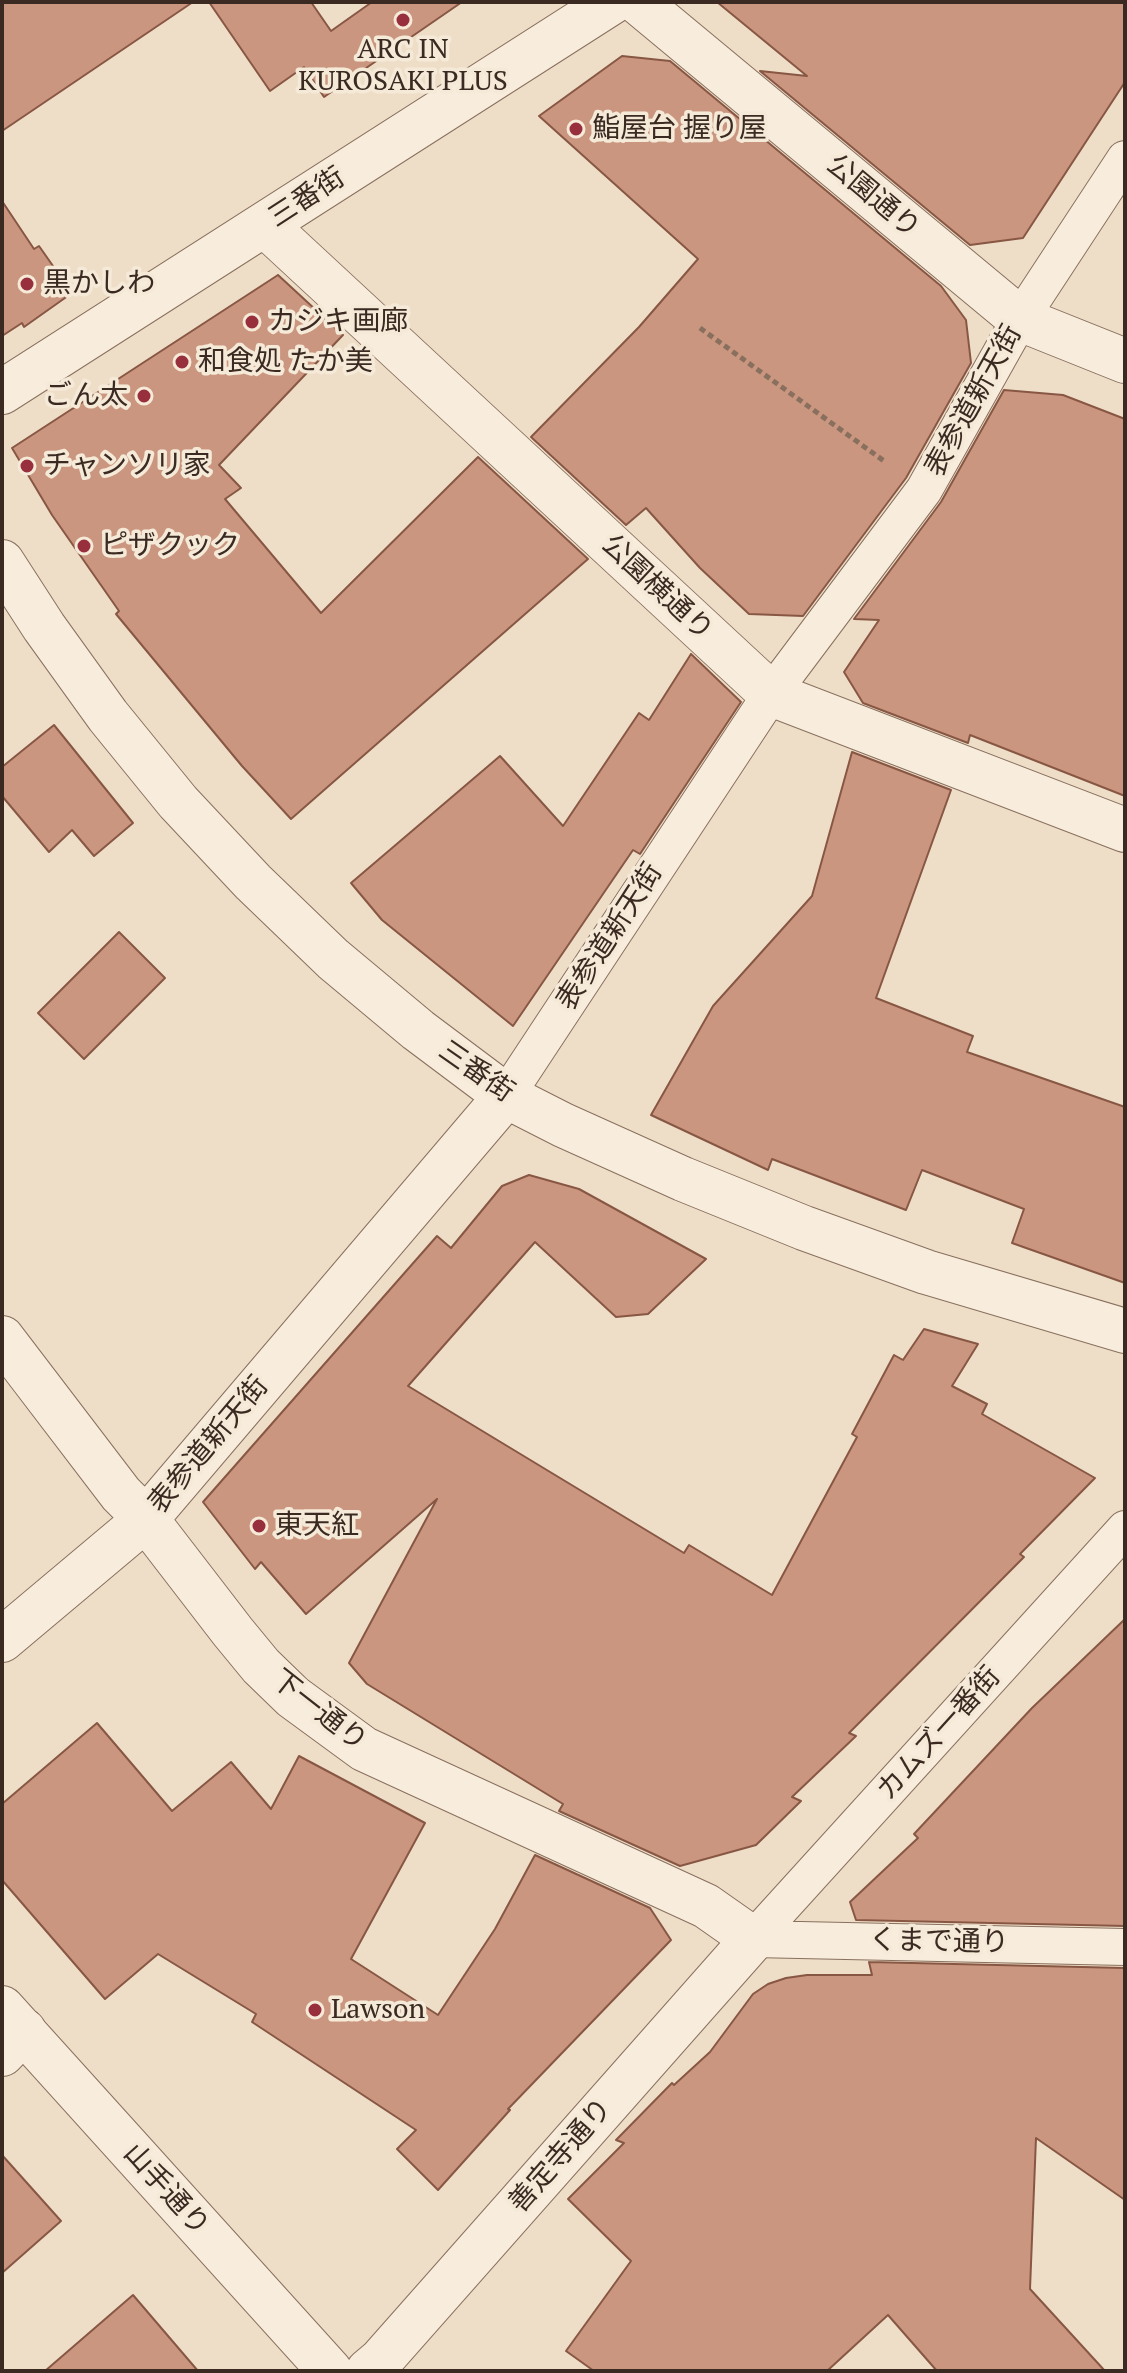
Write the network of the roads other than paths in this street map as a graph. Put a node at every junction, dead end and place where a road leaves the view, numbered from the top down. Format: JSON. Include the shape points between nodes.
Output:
{"nodes":[{"id":1,"x":612,"y":2,"type":"edge"},
{"id":2,"x":638,"y":2,"type":"edge"},
{"id":3,"x":1125,"y":159,"type":"edge"},
{"id":4,"x":265,"y":225,"type":"junction"},
{"id":5,"x":1020,"y":319,"type":"junction"},
{"id":6,"x":1125,"y":361,"type":"edge"},
{"id":7,"x":2,"y":392,"type":"edge"},
{"id":8,"x":2,"y":562,"type":"edge"},
{"id":9,"x":771,"y":694,"type":"junction"},
{"id":10,"x":1125,"y":830,"type":"edge"},
{"id":11,"x":506,"y":1096,"type":"junction"},
{"id":12,"x":1125,"y":1331,"type":"edge"},
{"id":13,"x":2,"y":1338,"type":"edge"},
{"id":14,"x":146,"y":1519,"type":"junction"},
{"id":15,"x":1125,"y":1529,"type":"edge"},
{"id":16,"x":2,"y":1640,"type":"edge"},
{"id":17,"x":753,"y":1939,"type":"junction"},
{"id":18,"x":1125,"y":1947,"type":"edge"},
{"id":19,"x":9,"y":2031,"type":"edge"},
{"id":20,"x":330,"y":2371,"type":"edge"},
{"id":21,"x":368,"y":2371,"type":"edge"}],
"edges":[{"from":1,"to":4,"type":"street","name":"三番街"},
{"from":2,"to":5,"type":"street","name":"公園通り"},
{"from":3,"to":5,"type":"street","name":"表参道新天街"},
{"from":4,"to":7,"type":"street","name":"三番街"},
{"from":4,"to":9,"type":"street","name":"公園横通り"},
{"from":5,"to":6,"type":"street","name":"公園通り"},
{"from":5,"to":9,"type":"street","name":"表参道新天街","via":[[924,490]]},
{"from":8,"to":11,"type":"street","name":"三番街","via":[[108,716],[253,882],[345,969]]},
{"from":9,"to":10,"type":"street","name":"公園横通り"},
{"from":9,"to":11,"type":"street","name":"表参道新天街"},
{"from":11,"to":12,"type":"street","name":"三番街","via":[[683,1179],[804,1228],[939,1276]]},
{"from":11,"to":14,"type":"street","name":"表参道新天街"},
{"from":13,"to":14,"type":"street","name":"下一通り"},
{"from":14,"to":16,"type":"street","name":"表参道新天街"},
{"from":14,"to":17,"type":"street","name":"下一通り","via":[[261,1666],[293,1697],[364,1749],[706,1906]]},
{"from":15,"to":17,"type":"street","name":"カムズ一番街"},
{"from":17,"to":18,"type":"street","name":"くまで通り"},
{"from":17,"to":21,"type":"street","name":"善定寺通り"},
{"from":19,"to":20,"type":"street","name":"山手通り"}]}
